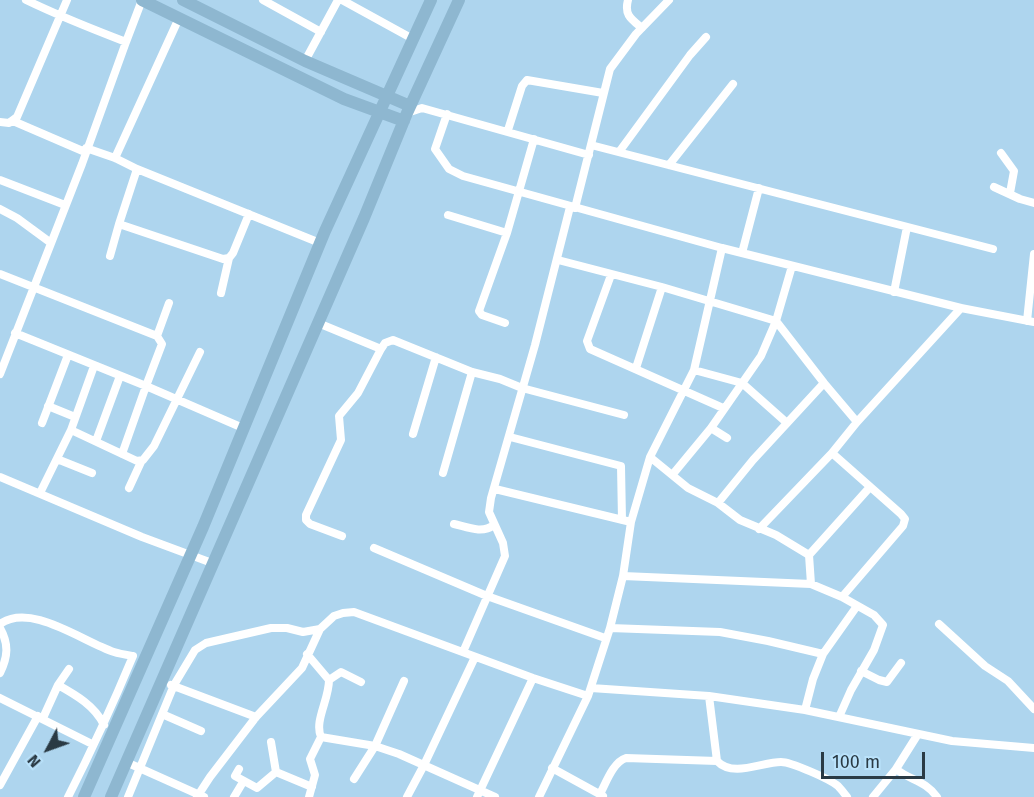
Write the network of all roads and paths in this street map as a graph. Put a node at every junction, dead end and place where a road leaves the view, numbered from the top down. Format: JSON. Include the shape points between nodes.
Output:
{"nodes":[{"id":1,"x":26,"y":0,"type":"edge"},
{"id":2,"x":67,"y":0,"type":"edge"},
{"id":3,"x":142,"y":0,"type":"edge"},
{"id":4,"x":183,"y":0,"type":"edge"},
{"id":5,"x":263,"y":0,"type":"edge"},
{"id":6,"x":340,"y":0,"type":"edge"},
{"id":7,"x":431,"y":0,"type":"edge"},
{"id":8,"x":459,"y":0,"type":"edge"},
{"id":9,"x":628,"y":0,"type":"edge"},
{"id":10,"x":669,"y":0,"type":"edge"},
{"id":11,"x":60,"y":16,"type":"junction"},
{"id":12,"x":179,"y":18,"type":"junction"},
{"id":13,"x":642,"y":28,"type":"junction"},
{"id":14,"x":321,"y":32,"type":"junction"},
{"id":15,"x":706,"y":37,"type":"dead end"},
{"id":16,"x":413,"y":39,"type":"junction"},
{"id":17,"x":126,"y":42,"type":"junction"},
{"id":18,"x":305,"y":61,"type":"junction"},
{"id":19,"x":734,"y":84,"type":"dead end"},
{"id":20,"x":603,"y":93,"type":"junction"},
{"id":21,"x":387,"y":98,"type":"junction"},
{"id":22,"x":381,"y":112,"type":"junction"},
{"id":23,"x":407,"y":114,"type":"junction"},
{"id":24,"x":447,"y":114,"type":"junction"},
{"id":25,"x":13,"y":121,"type":"junction"},
{"id":26,"x":0,"y":122,"type":"edge"},
{"id":27,"x":508,"y":130,"type":"junction"},
{"id":28,"x":534,"y":139,"type":"junction"},
{"id":29,"x":591,"y":145,"type":"junction"},
{"id":30,"x":85,"y":150,"type":"junction"},
{"id":31,"x":619,"y":152,"type":"junction"},
{"id":32,"x":1001,"y":153,"type":"dead end"},
{"id":33,"x":589,"y":155,"type":"junction"},
{"id":34,"x":115,"y":158,"type":"junction"},
{"id":35,"x":669,"y":165,"type":"junction"},
{"id":36,"x":137,"y":169,"type":"junction"},
{"id":37,"x":0,"y":180,"type":"edge"},
{"id":38,"x":994,"y":187,"type":"dead end"},
{"id":39,"x":759,"y":188,"type":"junction"},
{"id":40,"x":519,"y":193,"type":"junction"},
{"id":41,"x":1010,"y":193,"type":"junction"},
{"id":42,"x":1034,"y":203,"type":"edge"},
{"id":43,"x":65,"y":206,"type":"junction"},
{"id":44,"x":573,"y":207,"type":"junction"},
{"id":45,"x":0,"y":209,"type":"edge"},
{"id":46,"x":249,"y":214,"type":"junction"},
{"id":47,"x":448,"y":214,"type":"dead end"},
{"id":48,"x":119,"y":224,"type":"junction"},
{"id":49,"x":907,"y":227,"type":"junction"},
{"id":50,"x":507,"y":233,"type":"junction"},
{"id":51,"x":51,"y":243,"type":"junction"},
{"id":52,"x":320,"y":243,"type":"junction"},
{"id":53,"x":722,"y":248,"type":"junction"},
{"id":54,"x":993,"y":249,"type":"dead end"},
{"id":55,"x":742,"y":253,"type":"junction"},
{"id":56,"x":1034,"y":254,"type":"edge"},
{"id":57,"x":110,"y":256,"type":"dead end"},
{"id":58,"x":229,"y":258,"type":"junction"},
{"id":59,"x":558,"y":260,"type":"junction"},
{"id":60,"x":792,"y":266,"type":"junction"},
{"id":61,"x":0,"y":274,"type":"edge"},
{"id":62,"x":611,"y":275,"type":"junction"},
{"id":63,"x":662,"y":287,"type":"junction"},
{"id":64,"x":34,"y":288,"type":"junction"},
{"id":65,"x":894,"y":292,"type":"junction"},
{"id":66,"x":221,"y":293,"type":"dead end"},
{"id":67,"x":709,"y":300,"type":"junction"},
{"id":68,"x":169,"y":303,"type":"dead end"},
{"id":69,"x":960,"y":308,"type":"junction"},
{"id":70,"x":776,"y":321,"type":"junction"},
{"id":71,"x":1031,"y":321,"type":"edge"},
{"id":72,"x":318,"y":323,"type":"junction"},
{"id":73,"x":505,"y":323,"type":"dead end"},
{"id":74,"x":15,"y":333,"type":"junction"},
{"id":75,"x":157,"y":336,"type":"junction"},
{"id":76,"x":381,"y":349,"type":"junction"},
{"id":77,"x":200,"y":352,"type":"dead end"},
{"id":78,"x":68,"y":355,"type":"junction"},
{"id":79,"x":436,"y":357,"type":"junction"},
{"id":80,"x":94,"y":366,"type":"junction"},
{"id":81,"x":636,"y":368,"type":"junction"},
{"id":82,"x":694,"y":370,"type":"junction"},
{"id":83,"x":472,"y":372,"type":"junction"},
{"id":84,"x":0,"y":374,"type":"edge"},
{"id":85,"x":120,"y":376,"type":"junction"},
{"id":86,"x":742,"y":383,"type":"junction"},
{"id":87,"x":824,"y":383,"type":"junction"},
{"id":88,"x":146,"y":386,"type":"junction"},
{"id":89,"x":522,"y":388,"type":"junction"},
{"id":90,"x":684,"y":390,"type":"junction"},
{"id":91,"x":176,"y":399,"type":"junction"},
{"id":92,"x":48,"y":406,"type":"junction"},
{"id":93,"x":723,"y":408,"type":"junction"},
{"id":94,"x":624,"y":415,"type":"dead end"},
{"id":95,"x":75,"y":417,"type":"junction"},
{"id":96,"x":857,"y":422,"type":"junction"},
{"id":97,"x":42,"y":423,"type":"dead end"},
{"id":98,"x":787,"y":423,"type":"junction"},
{"id":99,"x":243,"y":428,"type":"junction"},
{"id":100,"x":711,"y":428,"type":"junction"},
{"id":101,"x":71,"y":430,"type":"junction"},
{"id":102,"x":413,"y":434,"type":"dead end"},
{"id":103,"x":510,"y":437,"type":"junction"},
{"id":104,"x":727,"y":438,"type":"dead end"},
{"id":105,"x":96,"y":441,"type":"junction"},
{"id":106,"x":832,"y":453,"type":"junction"},
{"id":107,"x":122,"y":454,"type":"junction"},
{"id":108,"x":650,"y":457,"type":"junction"},
{"id":109,"x":57,"y":459,"type":"junction"},
{"id":110,"x":141,"y":462,"type":"junction"},
{"id":111,"x":92,"y":473,"type":"dead end"},
{"id":112,"x":443,"y":473,"type":"dead end"},
{"id":113,"x":673,"y":474,"type":"junction"},
{"id":114,"x":0,"y":477,"type":"edge"},
{"id":115,"x":870,"y":487,"type":"junction"},
{"id":116,"x":129,"y":488,"type":"dead end"},
{"id":117,"x":495,"y":489,"type":"junction"},
{"id":118,"x":40,"y":494,"type":"junction"},
{"id":119,"x":718,"y":503,"type":"junction"},
{"id":120,"x":621,"y":520,"type":"junction"},
{"id":121,"x":631,"y":522,"type":"junction"},
{"id":122,"x":454,"y":524,"type":"dead end"},
{"id":123,"x":494,"y":525,"type":"junction"},
{"id":124,"x":759,"y":529,"type":"junction"},
{"id":125,"x":342,"y":536,"type":"dead end"},
{"id":126,"x":374,"y":549,"type":"dead end"},
{"id":127,"x":190,"y":555,"type":"junction"},
{"id":128,"x":809,"y":555,"type":"junction"},
{"id":129,"x":212,"y":563,"type":"junction"},
{"id":130,"x":623,"y":576,"type":"junction"},
{"id":131,"x":811,"y":584,"type":"junction"},
{"id":132,"x":487,"y":596,"type":"junction"},
{"id":133,"x":842,"y":597,"type":"junction"},
{"id":134,"x":857,"y":606,"type":"junction"},
{"id":135,"x":939,"y":624,"type":"dead end"},
{"id":136,"x":0,"y":626,"type":"edge"},
{"id":137,"x":610,"y":628,"type":"junction"},
{"id":138,"x":321,"y":629,"type":"junction"},
{"id":139,"x":605,"y":638,"type":"junction"},
{"id":140,"x":463,"y":652,"type":"junction"},
{"id":141,"x":307,"y":654,"type":"junction"},
{"id":142,"x":823,"y":654,"type":"junction"},
{"id":143,"x":475,"y":657,"type":"junction"},
{"id":144,"x":901,"y":663,"type":"dead end"},
{"id":145,"x":316,"y":665,"type":"junction"},
{"id":146,"x":302,"y":668,"type":"junction"},
{"id":147,"x":69,"y":669,"type":"dead end"},
{"id":148,"x":861,"y":671,"type":"junction"},
{"id":149,"x":0,"y":673,"type":"edge"},
{"id":150,"x":533,"y":678,"type":"junction"},
{"id":151,"x":329,"y":680,"type":"junction"},
{"id":152,"x":404,"y":681,"type":"dead end"},
{"id":153,"x":160,"y":682,"type":"junction"},
{"id":154,"x":361,"y":682,"type":"dead end"},
{"id":155,"x":58,"y":685,"type":"junction"},
{"id":156,"x":174,"y":685,"type":"junction"},
{"id":157,"x":591,"y":688,"type":"junction"},
{"id":158,"x":588,"y":696,"type":"junction"},
{"id":159,"x":709,"y":696,"type":"junction"},
{"id":160,"x":0,"y":698,"type":"edge"},
{"id":161,"x":1034,"y":709,"type":"edge"},
{"id":162,"x":805,"y":710,"type":"junction"},
{"id":163,"x":162,"y":714,"type":"junction"},
{"id":164,"x":40,"y":717,"type":"junction"},
{"id":165,"x":256,"y":717,"type":"junction"},
{"id":166,"x":839,"y":717,"type":"junction"},
{"id":167,"x":104,"y":726,"type":"junction"},
{"id":168,"x":201,"y":731,"type":"dead end"},
{"id":169,"x":918,"y":734,"type":"junction"},
{"id":170,"x":321,"y":737,"type":"junction"},
{"id":171,"x":271,"y":742,"type":"dead end"},
{"id":172,"x":93,"y":744,"type":"junction"},
{"id":173,"x":375,"y":746,"type":"junction"},
{"id":174,"x":1034,"y":748,"type":"edge"},
{"id":175,"x":717,"y":761,"type":"junction"},
{"id":176,"x":126,"y":762,"type":"junction"},
{"id":177,"x":424,"y":765,"type":"junction"},
{"id":178,"x":140,"y":768,"type":"junction"},
{"id":179,"x":552,"y":768,"type":"junction"},
{"id":180,"x":238,"y":769,"type":"dead end"},
{"id":181,"x":896,"y":769,"type":"junction"},
{"id":182,"x":276,"y":772,"type":"junction"},
{"id":183,"x":354,"y":779,"type":"dead end"},
{"id":184,"x":1,"y":782,"type":"edge"},
{"id":185,"x":243,"y":782,"type":"junction"},
{"id":186,"x":312,"y":787,"type":"junction"},
{"id":187,"x":479,"y":794,"type":"edge"},
{"id":188,"x":200,"y":796,"type":"edge"},
{"id":189,"x":602,"y":796,"type":"edge"},
{"id":190,"x":68,"y":797,"type":"edge"},
{"id":191,"x":84,"y":797,"type":"edge"},
{"id":192,"x":111,"y":797,"type":"edge"},
{"id":193,"x":128,"y":797,"type":"edge"},
{"id":194,"x":234,"y":797,"type":"edge"},
{"id":195,"x":309,"y":797,"type":"edge"},
{"id":196,"x":407,"y":797,"type":"edge"},
{"id":197,"x":495,"y":797,"type":"edge"},
{"id":198,"x":539,"y":797,"type":"edge"},
{"id":199,"x":847,"y":797,"type":"edge"},
{"id":200,"x":873,"y":797,"type":"edge"},
{"id":201,"x":937,"y":797,"type":"edge"}],
"edges":[{"from":1,"to":11,"type":"street"},
{"from":2,"to":11,"type":"street"},
{"from":3,"to":12,"type":"main road"},
{"from":3,"to":17,"type":"street"},
{"from":4,"to":18,"type":"main road"},
{"from":5,"to":14,"type":"street"},
{"from":6,"to":14,"type":"street"},
{"from":6,"to":16,"type":"street"},
{"from":7,"to":16,"type":"main road"},
{"from":8,"to":23,"type":"main road"},
{"from":9,"to":13,"type":"street","via":[[627,15]]},
{"from":10,"to":13,"type":"street"},
{"from":11,"to":17,"type":"street"},
{"from":11,"to":25,"type":"street"},
{"from":12,"to":22,"type":"main road","via":[[344,99]]},
{"from":12,"to":34,"type":"street"},
{"from":13,"to":20,"type":"street","via":[[610,69]]},
{"from":14,"to":18,"type":"street"},
{"from":15,"to":31,"type":"street"},
{"from":16,"to":21,"type":"main road"},
{"from":17,"to":30,"type":"street"},
{"from":18,"to":21,"type":"main road"},
{"from":19,"to":35,"type":"street"},
{"from":20,"to":27,"type":"street","via":[[527,80]]},
{"from":20,"to":29,"type":"street"},
{"from":21,"to":22,"type":"main road"},
{"from":21,"to":23,"type":"main road"},
{"from":22,"to":23,"type":"main road"},
{"from":22,"to":52,"type":"main road"},
{"from":23,"to":24,"type":"street","via":[[422,108]]},
{"from":23,"to":72,"type":"main road"},
{"from":24,"to":27,"type":"street"},
{"from":24,"to":40,"type":"street","via":[[435,149],[449,169]]},
{"from":25,"to":26,"type":"street"},
{"from":25,"to":30,"type":"street"},
{"from":27,"to":28,"type":"street"},
{"from":28,"to":33,"type":"street"},
{"from":28,"to":40,"type":"street"},
{"from":29,"to":31,"type":"street"},
{"from":29,"to":33,"type":"street"},
{"from":30,"to":34,"type":"street"},
{"from":30,"to":43,"type":"street"},
{"from":31,"to":35,"type":"street"},
{"from":32,"to":41,"type":"street","via":[[1014,171]]},
{"from":33,"to":44,"type":"street"},
{"from":34,"to":36,"type":"street"},
{"from":35,"to":39,"type":"street"},
{"from":36,"to":46,"type":"street"},
{"from":36,"to":48,"type":"street"},
{"from":37,"to":43,"type":"street"},
{"from":38,"to":41,"type":"street"},
{"from":39,"to":49,"type":"street"},
{"from":39,"to":55,"type":"street"},
{"from":40,"to":44,"type":"street"},
{"from":40,"to":50,"type":"street"},
{"from":41,"to":42,"type":"street"},
{"from":43,"to":51,"type":"street"},
{"from":44,"to":53,"type":"street"},
{"from":44,"to":59,"type":"street"},
{"from":45,"to":51,"type":"street"},
{"from":46,"to":52,"type":"street"},
{"from":46,"to":58,"type":"street"},
{"from":47,"to":50,"type":"street"},
{"from":48,"to":57,"type":"street"},
{"from":48,"to":58,"type":"street"},
{"from":49,"to":54,"type":"street"},
{"from":49,"to":65,"type":"street"},
{"from":50,"to":73,"type":"street","via":[[479,310],[482,315]]},
{"from":51,"to":64,"type":"street"},
{"from":52,"to":99,"type":"main road"},
{"from":53,"to":55,"type":"street"},
{"from":53,"to":67,"type":"street"},
{"from":55,"to":60,"type":"street"},
{"from":56,"to":71,"type":"street"},
{"from":58,"to":66,"type":"street"},
{"from":59,"to":62,"type":"street"},
{"from":59,"to":89,"type":"street"},
{"from":60,"to":65,"type":"street"},
{"from":60,"to":70,"type":"street"},
{"from":61,"to":64,"type":"street"},
{"from":62,"to":63,"type":"street"},
{"from":62,"to":81,"type":"street","via":[[587,345]]},
{"from":63,"to":67,"type":"street"},
{"from":63,"to":81,"type":"street"},
{"from":64,"to":74,"type":"street"},
{"from":64,"to":75,"type":"street"},
{"from":65,"to":69,"type":"street"},
{"from":67,"to":70,"type":"street"},
{"from":67,"to":82,"type":"street"},
{"from":68,"to":75,"type":"street"},
{"from":69,"to":71,"type":"street"},
{"from":69,"to":96,"type":"street"},
{"from":70,"to":86,"type":"street","via":[[761,356]]},
{"from":70,"to":87,"type":"street"},
{"from":72,"to":76,"type":"street"},
{"from":72,"to":129,"type":"main road"},
{"from":74,"to":78,"type":"street"},
{"from":74,"to":84,"type":"street"},
{"from":75,"to":88,"type":"street","via":[[162,344]]},
{"from":76,"to":79,"type":"street","via":[[393,340]]},
{"from":76,"to":125,"type":"street","via":[[358,393],[339,416],[340,440],[306,515],[309,524]]},
{"from":77,"to":91,"type":"street"},
{"from":78,"to":80,"type":"street"},
{"from":78,"to":92,"type":"street"},
{"from":79,"to":83,"type":"street"},
{"from":79,"to":102,"type":"street"},
{"from":80,"to":85,"type":"street"},
{"from":80,"to":95,"type":"street"},
{"from":81,"to":90,"type":"street"},
{"from":82,"to":86,"type":"street"},
{"from":82,"to":90,"type":"street"},
{"from":83,"to":89,"type":"street"},
{"from":83,"to":112,"type":"street"},
{"from":85,"to":88,"type":"street"},
{"from":85,"to":105,"type":"street"},
{"from":86,"to":93,"type":"street"},
{"from":86,"to":98,"type":"street"},
{"from":87,"to":96,"type":"street"},
{"from":87,"to":98,"type":"street"},
{"from":88,"to":91,"type":"street"},
{"from":88,"to":107,"type":"street"},
{"from":89,"to":94,"type":"street"},
{"from":89,"to":103,"type":"street"},
{"from":90,"to":93,"type":"street"},
{"from":90,"to":108,"type":"street"},
{"from":91,"to":99,"type":"street"},
{"from":91,"to":110,"type":"street","via":[[154,446]]},
{"from":92,"to":95,"type":"street"},
{"from":92,"to":97,"type":"street"},
{"from":93,"to":100,"type":"street"},
{"from":95,"to":101,"type":"street"},
{"from":96,"to":106,"type":"street"},
{"from":98,"to":119,"type":"street"},
{"from":99,"to":127,"type":"main road"},
{"from":100,"to":104,"type":"street"},
{"from":100,"to":113,"type":"street"},
{"from":101,"to":105,"type":"street"},
{"from":101,"to":109,"type":"street"},
{"from":103,"to":117,"type":"street"},
{"from":103,"to":120,"type":"street","via":[[621,466]]},
{"from":105,"to":107,"type":"street"},
{"from":106,"to":115,"type":"street"},
{"from":106,"to":124,"type":"street"},
{"from":107,"to":110,"type":"street"},
{"from":108,"to":113,"type":"street"},
{"from":108,"to":121,"type":"street"},
{"from":109,"to":111,"type":"street"},
{"from":109,"to":118,"type":"street"},
{"from":110,"to":116,"type":"street"},
{"from":113,"to":119,"type":"street","via":[[688,488]]},
{"from":114,"to":118,"type":"street"},
{"from":115,"to":128,"type":"street"},
{"from":115,"to":133,"type":"street","via":[[906,523]]},
{"from":117,"to":120,"type":"street"},
{"from":117,"to":123,"type":"street","via":[[489,512]]},
{"from":118,"to":127,"type":"street"},
{"from":119,"to":124,"type":"street"},
{"from":120,"to":121,"type":"street"},
{"from":121,"to":130,"type":"street"},
{"from":122,"to":123,"type":"street","via":[[480,530]]},
{"from":123,"to":132,"type":"street","via":[[505,556]]},
{"from":124,"to":128,"type":"street"},
{"from":126,"to":132,"type":"street"},
{"from":127,"to":129,"type":"street"},
{"from":127,"to":191,"type":"main road"},
{"from":128,"to":131,"type":"street"},
{"from":129,"to":153,"type":"main road"},
{"from":130,"to":131,"type":"street"},
{"from":130,"to":137,"type":"street"},
{"from":131,"to":133,"type":"street"},
{"from":132,"to":139,"type":"street"},
{"from":132,"to":140,"type":"street"},
{"from":133,"to":134,"type":"street"},
{"from":134,"to":142,"type":"street"},
{"from":134,"to":148,"type":"street","via":[[883,625]]},
{"from":135,"to":161,"type":"street","via":[[985,666],[1008,681]]},
{"from":136,"to":149,"type":"street","via":[[7,645]]},
{"from":136,"to":167,"type":"street","via":[[12,618],[27,618],[133,656]]},
{"from":137,"to":139,"type":"street"},
{"from":137,"to":142,"type":"street","via":[[720,632]]},
{"from":138,"to":140,"type":"street","via":[[334,616],[354,612]]},
{"from":138,"to":141,"type":"street"},
{"from":138,"to":156,"type":"street","via":[[303,632],[271,628],[206,643],[195,650]]},
{"from":139,"to":157,"type":"street"},
{"from":140,"to":143,"type":"street"},
{"from":141,"to":145,"type":"street"},
{"from":141,"to":146,"type":"street"},
{"from":142,"to":162,"type":"street"},
{"from":143,"to":150,"type":"street"},
{"from":143,"to":177,"type":"street"},
{"from":144,"to":148,"type":"street","via":[[887,682]]},
{"from":145,"to":146,"type":"street"},
{"from":145,"to":151,"type":"street"},
{"from":146,"to":165,"type":"street"},
{"from":147,"to":155,"type":"street"},
{"from":148,"to":166,"type":"street"},
{"from":150,"to":158,"type":"street"},
{"from":150,"to":187,"type":"street"},
{"from":151,"to":154,"type":"street","via":[[341,672]]},
{"from":151,"to":170,"type":"street","via":[[329,694],[318,726]]},
{"from":152,"to":173,"type":"street"},
{"from":153,"to":156,"type":"street"},
{"from":153,"to":176,"type":"main road"},
{"from":155,"to":164,"type":"street"},
{"from":155,"to":167,"type":"street","via":[[89,706]]},
{"from":156,"to":163,"type":"street"},
{"from":156,"to":165,"type":"street"},
{"from":157,"to":158,"type":"street"},
{"from":157,"to":159,"type":"street"},
{"from":158,"to":179,"type":"street"},
{"from":159,"to":162,"type":"street"},
{"from":159,"to":175,"type":"street"},
{"from":160,"to":164,"type":"street"},
{"from":162,"to":166,"type":"street"},
{"from":163,"to":168,"type":"street"},
{"from":163,"to":178,"type":"street"},
{"from":164,"to":172,"type":"street"},
{"from":164,"to":184,"type":"street"},
{"from":165,"to":188,"type":"street"},
{"from":166,"to":169,"type":"street"},
{"from":167,"to":172,"type":"street"},
{"from":169,"to":174,"type":"street"},
{"from":169,"to":181,"type":"street"},
{"from":170,"to":173,"type":"street"},
{"from":170,"to":186,"type":"street","via":[[310,759],[315,775]]},
{"from":171,"to":182,"type":"street"},
{"from":172,"to":190,"type":"street"},
{"from":173,"to":177,"type":"street"},
{"from":173,"to":183,"type":"street"},
{"from":175,"to":189,"type":"street","via":[[626,758],[617,764]]},
{"from":175,"to":199,"type":"street","via":[[730,768],[788,763],[834,783]]},
{"from":176,"to":178,"type":"street"},
{"from":176,"to":192,"type":"main road"},
{"from":177,"to":187,"type":"street"},
{"from":177,"to":196,"type":"street"},
{"from":178,"to":188,"type":"street"},
{"from":178,"to":193,"type":"street"},
{"from":179,"to":189,"type":"street"},
{"from":179,"to":198,"type":"street"},
{"from":180,"to":185,"type":"street","via":[[235,776]]},
{"from":181,"to":200,"type":"street"},
{"from":181,"to":201,"type":"street","via":[[927,785]]},
{"from":182,"to":185,"type":"street","via":[[257,788]]},
{"from":182,"to":186,"type":"street"},
{"from":185,"to":194,"type":"street"},
{"from":186,"to":195,"type":"street"},
{"from":187,"to":197,"type":"street"}]}
